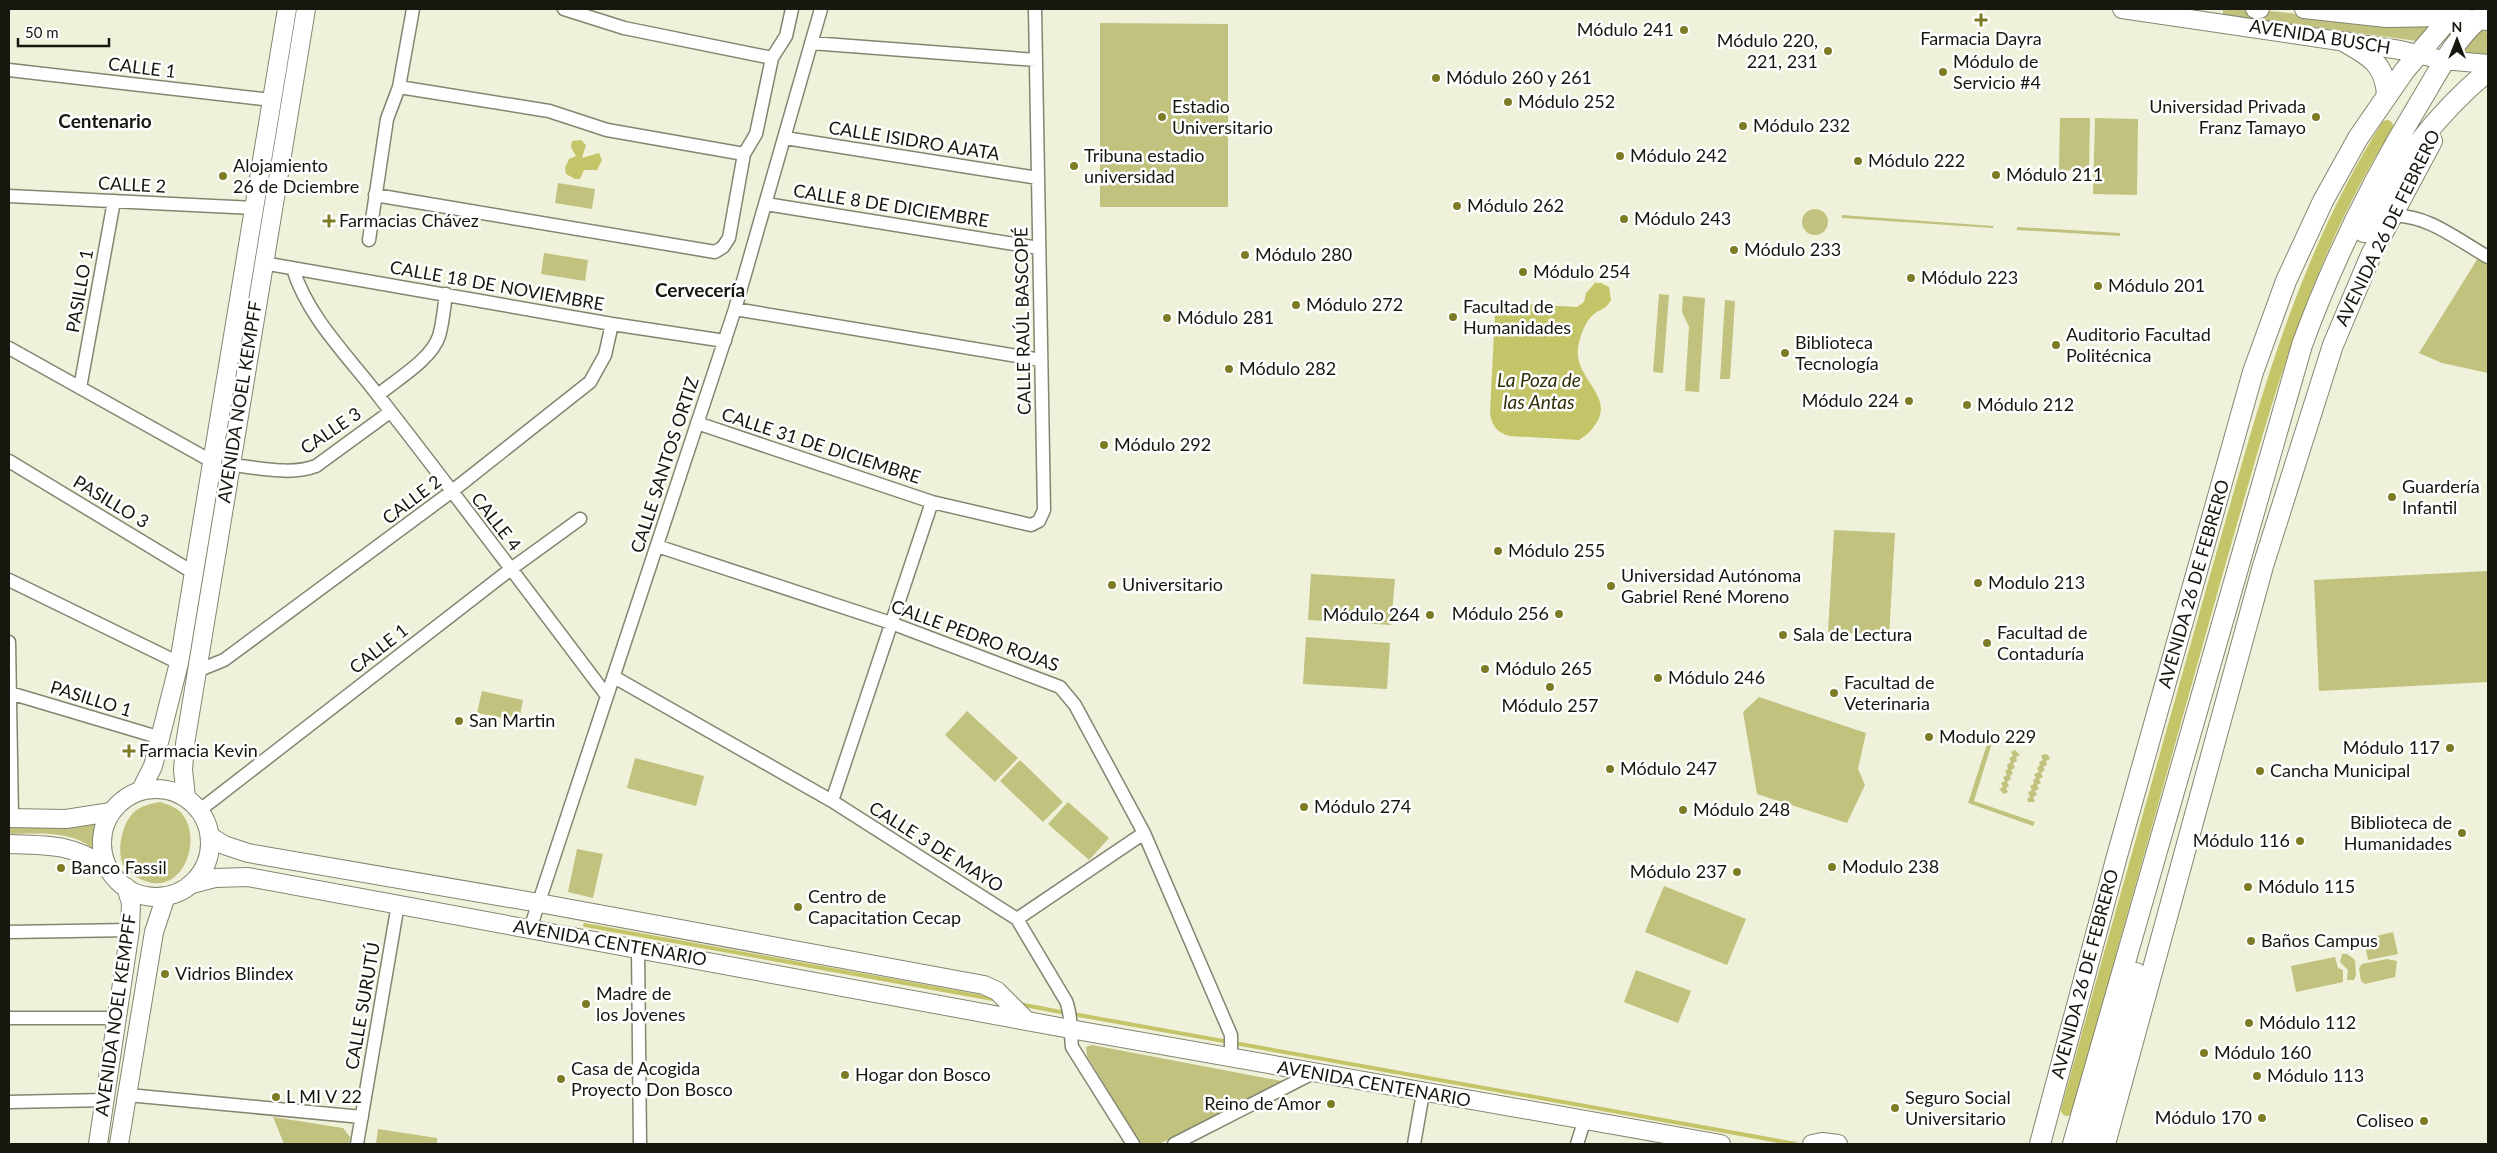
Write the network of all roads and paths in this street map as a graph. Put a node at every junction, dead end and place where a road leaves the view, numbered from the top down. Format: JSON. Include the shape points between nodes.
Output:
{"nodes":[{"id":1,"x":287,"y":9,"type":"edge"},
{"id":2,"x":306,"y":9,"type":"edge"},
{"id":3,"x":413,"y":9,"type":"edge"},
{"id":4,"x":564,"y":9,"type":"edge"},
{"id":5,"x":792,"y":9,"type":"edge"},
{"id":6,"x":821,"y":9,"type":"edge"},
{"id":7,"x":1035,"y":9,"type":"edge"},
{"id":8,"x":2122,"y":9,"type":"edge"},
{"id":9,"x":2255,"y":9,"type":"edge"},
{"id":10,"x":2260,"y":9,"type":"edge"},
{"id":11,"x":2305,"y":9,"type":"edge"},
{"id":12,"x":2453,"y":13,"type":"edge"},
{"id":13,"x":2207,"y":14,"type":"edge"},
{"id":14,"x":2485,"y":17,"type":"edge"},
{"id":15,"x":2345,"y":42,"type":"junction"},
{"id":16,"x":811,"y":43,"type":"junction"},
{"id":17,"x":2419,"y":53,"type":"junction"},
{"id":18,"x":772,"y":58,"type":"junction"},
{"id":19,"x":1036,"y":60,"type":"junction"},
{"id":20,"x":2443,"y":60,"type":"junction"},
{"id":21,"x":2488,"y":64,"type":"edge"},
{"id":22,"x":9,"y":70,"type":"edge"},
{"id":23,"x":2488,"y":71,"type":"edge"},
{"id":24,"x":2488,"y":78,"type":"edge"},
{"id":25,"x":398,"y":87,"type":"junction"},
{"id":26,"x":2465,"y":91,"type":"junction"},
{"id":27,"x":2387,"y":95,"type":"junction"},
{"id":28,"x":272,"y":100,"type":"junction"},
{"id":29,"x":2440,"y":120,"type":"junction"},
{"id":30,"x":268,"y":127,"type":"junction"},
{"id":31,"x":785,"y":138,"type":"junction"},
{"id":32,"x":744,"y":154,"type":"junction"},
{"id":33,"x":279,"y":173,"type":"junction"},
{"id":34,"x":1038,"y":178,"type":"junction"},
{"id":35,"x":2405,"y":189,"type":"junction"},
{"id":36,"x":375,"y":195,"type":"junction"},
{"id":37,"x":9,"y":196,"type":"edge"},
{"id":38,"x":114,"y":201,"type":"junction"},
{"id":39,"x":766,"y":204,"type":"junction"},
{"id":40,"x":254,"y":208,"type":"junction"},
{"id":41,"x":2391,"y":216,"type":"junction"},
{"id":42,"x":2423,"y":220,"type":"junction"},
{"id":43,"x":369,"y":240,"type":"dead end"},
{"id":44,"x":1039,"y":248,"type":"junction"},
{"id":45,"x":2488,"y":257,"type":"edge"},
{"id":46,"x":264,"y":259,"type":"junction"},
{"id":47,"x":293,"y":269,"type":"junction"},
{"id":48,"x":446,"y":294,"type":"junction"},
{"id":49,"x":735,"y":309,"type":"junction"},
{"id":50,"x":612,"y":324,"type":"junction"},
{"id":51,"x":725,"y":340,"type":"junction"},
{"id":52,"x":9,"y":348,"type":"edge"},
{"id":53,"x":1042,"y":360,"type":"junction"},
{"id":54,"x":80,"y":388,"type":"junction"},
{"id":55,"x":378,"y":395,"type":"junction"},
{"id":56,"x":390,"y":412,"type":"junction"},
{"id":57,"x":698,"y":423,"type":"junction"},
{"id":58,"x":9,"y":461,"type":"edge"},
{"id":59,"x":221,"y":463,"type":"junction"},
{"id":60,"x":452,"y":492,"type":"junction"},
{"id":61,"x":932,"y":502,"type":"junction"},
{"id":62,"x":580,"y":519,"type":"dead end"},
{"id":63,"x":2275,"y":524,"type":"junction"},
{"id":64,"x":657,"y":546,"type":"junction"},
{"id":65,"x":511,"y":569,"type":"junction"},
{"id":66,"x":194,"y":573,"type":"junction"},
{"id":67,"x":9,"y":580,"type":"edge"},
{"id":68,"x":2242,"y":586,"type":"junction"},
{"id":69,"x":891,"y":623,"type":"junction"},
{"id":70,"x":9,"y":642,"type":"edge"},
{"id":71,"x":179,"y":663,"type":"junction"},
{"id":72,"x":197,"y":671,"type":"junction"},
{"id":73,"x":614,"y":677,"type":"junction"},
{"id":74,"x":10,"y":693,"type":"edge"},
{"id":75,"x":607,"y":696,"type":"junction"},
{"id":76,"x":161,"y":738,"type":"junction"},
{"id":77,"x":141,"y":790,"type":"junction"},
{"id":78,"x":186,"y":797,"type":"junction"},
{"id":79,"x":832,"y":801,"type":"junction"},
{"id":80,"x":200,"y":810,"type":"junction"},
{"id":81,"x":111,"y":812,"type":"junction"},
{"id":82,"x":10,"y":818,"type":"edge"},
{"id":83,"x":1144,"y":833,"type":"junction"},
{"id":84,"x":211,"y":837,"type":"junction"},
{"id":85,"x":9,"y":844,"type":"edge"},
{"id":86,"x":107,"y":867,"type":"junction"},
{"id":87,"x":192,"y":884,"type":"junction"},
{"id":88,"x":126,"y":887,"type":"junction"},
{"id":89,"x":166,"y":896,"type":"junction"},
{"id":90,"x":539,"y":903,"type":"junction"},
{"id":91,"x":398,"y":904,"type":"junction"},
{"id":92,"x":1017,"y":919,"type":"junction"},
{"id":93,"x":530,"y":929,"type":"junction"},
{"id":94,"x":130,"y":930,"type":"junction"},
{"id":95,"x":9,"y":932,"type":"edge"},
{"id":96,"x":638,"y":948,"type":"junction"},
{"id":97,"x":9,"y":1018,"type":"edge"},
{"id":98,"x":118,"y":1018,"type":"junction"},
{"id":99,"x":1070,"y":1020,"type":"junction"},
{"id":100,"x":1027,"y":1021,"type":"junction"},
{"id":101,"x":1231,"y":1046,"type":"junction"},
{"id":102,"x":1313,"y":1073,"type":"junction"},
{"id":103,"x":1424,"y":1093,"type":"junction"},
{"id":104,"x":128,"y":1095,"type":"junction"},
{"id":105,"x":106,"y":1100,"type":"junction"},
{"id":106,"x":9,"y":1102,"type":"edge"},
{"id":107,"x":362,"y":1117,"type":"junction"},
{"id":108,"x":1584,"y":1122,"type":"junction"},
{"id":109,"x":98,"y":1144,"type":"edge"},
{"id":110,"x":104,"y":1144,"type":"edge"},
{"id":111,"x":119,"y":1144,"type":"edge"},
{"id":112,"x":357,"y":1144,"type":"edge"},
{"id":113,"x":640,"y":1144,"type":"edge"},
{"id":114,"x":1133,"y":1144,"type":"edge"},
{"id":115,"x":1174,"y":1144,"type":"edge"},
{"id":116,"x":1414,"y":1144,"type":"edge"},
{"id":117,"x":1577,"y":1144,"type":"edge"},
{"id":118,"x":1721,"y":1144,"type":"edge"},
{"id":119,"x":1812,"y":1144,"type":"edge"},
{"id":120,"x":1838,"y":1144,"type":"edge"},
{"id":121,"x":2040,"y":1144,"type":"edge"},
{"id":122,"x":2073,"y":1144,"type":"edge"},
{"id":123,"x":2089,"y":1144,"type":"edge"},
{"id":124,"x":2105,"y":1144,"type":"edge"}],
"edges":[{"from":1,"to":28,"type":"main road","name":"AVENIDA NOEL KEMPFF"},
{"from":2,"to":33,"type":"main road","name":"AVENIDA NOEL KEMPFF"},
{"from":3,"to":25,"type":"street"},
{"from":4,"to":18,"type":"street","via":[[624,28]]},
{"from":5,"to":18,"type":"street","via":[[786,36]]},
{"from":6,"to":16,"type":"street","name":"CALLE SANTOS ORTIZ"},
{"from":7,"to":19,"type":"street","name":"CALLE RAÚL BASCOPÉ"},
{"from":8,"to":13,"type":"main road","name":"AVENIDA BUSCH"},
{"from":9,"to":10,"type":"main road"},
{"from":11,"to":12,"type":"main road","name":"AVENIDA BUSCH","via":[[2386,18]]},
{"from":12,"to":14,"type":"main road","name":"AVENIDA BUSCH"},
{"from":12,"to":17,"type":"main road","name":"AVENIDA 26 DE FEBRERO"},
{"from":13,"to":15,"type":"main road","name":"AVENIDA BUSCH"},
{"from":14,"to":20,"type":"main road","name":"AVENIDA 26 DE FEBRERO","via":[[2464,32]]},
{"from":15,"to":17,"type":"main road","name":"AVENIDA BUSCH"},
{"from":15,"to":27,"type":"main road","via":[[2367,54],[2377,65],[2386,82]]},
{"from":16,"to":19,"type":"street"},
{"from":16,"to":31,"type":"street","name":"CALLE SANTOS ORTIZ"},
{"from":17,"to":20,"type":"main road","name":"AVENIDA BUSCH"},
{"from":17,"to":27,"type":"main road","name":"AVENIDA 26 DE FEBRERO"},
{"from":18,"to":32,"type":"street","via":[[756,134]]},
{"from":19,"to":34,"type":"street","name":"CALLE RAÚL BASCOPÉ"},
{"from":20,"to":21,"type":"main road","name":"AVENIDA BUSCH"},
{"from":20,"to":122,"type":"main road","name":"AVENIDA 26 DE FEBRERO","via":[[2367,193],[2322,290],[2302,345]]},
{"from":22,"to":28,"type":"street","name":"CALLE 1"},
{"from":23,"to":26,"type":"main road","name":"AVENIDA 26 DE FEBRERO"},
{"from":24,"to":26,"type":"main road"},
{"from":25,"to":32,"type":"street","via":[[549,111],[607,130]]},
{"from":25,"to":36,"type":"street","via":[[387,119]]},
{"from":26,"to":29,"type":"main road","name":"AVENIDA 26 DE FEBRERO"},
{"from":27,"to":121,"type":"main road","name":"AVENIDA 26 DE FEBRERO","via":[[2358,138],[2323,201],[2286,281],[2254,372],[2112,874]]},
{"from":28,"to":30,"type":"main road","name":"AVENIDA NOEL KEMPFF"},
{"from":29,"to":35,"type":"main road","name":"AVENIDA 26 DE FEBRERO","via":[[2431,144]]},
{"from":29,"to":68,"type":"main road","name":"AVENIDA 26 DE FEBRERO","via":[[2418,141],[2382,196],[2333,297]]},
{"from":30,"to":33,"type":"main road","via":[[267,161]]},
{"from":30,"to":40,"type":"main road","name":"AVENIDA NOEL KEMPFF"},
{"from":31,"to":34,"type":"street","name":"CALLE ISIDRO AJATA"},
{"from":31,"to":39,"type":"street","name":"CALLE SANTOS ORTIZ"},
{"from":32,"to":36,"type":"street","via":[[729,238],[724,247],[715,252]]},
{"from":33,"to":46,"type":"main road","name":"AVENIDA NOEL KEMPFF"},
{"from":34,"to":44,"type":"street","name":"CALLE RAÚL BASCOPÉ"},
{"from":35,"to":41,"type":"main road","name":"AVENIDA 26 DE FEBRERO"},
{"from":35,"to":42,"type":"street","via":[[2412,207]]},
{"from":36,"to":43,"type":"street"},
{"from":37,"to":38,"type":"street","name":"CALLE 2"},
{"from":38,"to":40,"type":"street","name":"CALLE 2"},
{"from":38,"to":54,"type":"street","name":"PASILLO 1"},
{"from":39,"to":44,"type":"street","name":"CALLE 8 DE DICIEMBRE"},
{"from":39,"to":49,"type":"street","name":"CALLE SANTOS ORTIZ"},
{"from":40,"to":46,"type":"main road","via":[[263,212],[267,219]]},
{"from":40,"to":59,"type":"main road","name":"AVENIDA NOEL KEMPFF","via":[[232,343]]},
{"from":41,"to":42,"type":"street"},
{"from":41,"to":63,"type":"main road","name":"AVENIDA 26 DE FEBRERO","via":[[2353,294],[2333,345]]},
{"from":42,"to":45,"type":"street"},
{"from":44,"to":53,"type":"street","name":"CALLE RAÚL BASCOPÉ"},
{"from":46,"to":47,"type":"street","name":"CALLE 18 DE NOVIEMBRE"},
{"from":46,"to":59,"type":"main road","name":"AVENIDA NOEL KEMPFF"},
{"from":47,"to":48,"type":"street","name":"CALLE 18 DE NOVIEMBRE"},
{"from":47,"to":55,"type":"street","name":"CALLE 4","via":[[298,284],[328,333]]},
{"from":48,"to":50,"type":"street","name":"CALLE 18 DE NOVIEMBRE"},
{"from":48,"to":55,"type":"street","name":"CALLE 3","via":[[439,337],[434,347]]},
{"from":49,"to":51,"type":"street","name":"CALLE SANTOS ORTIZ"},
{"from":49,"to":53,"type":"street"},
{"from":50,"to":51,"type":"street","name":"CALLE 18 DE NOVIEMBRE"},
{"from":50,"to":60,"type":"street","name":"CALLE 2","via":[[605,355],[590,382]]},
{"from":51,"to":57,"type":"street","name":"CALLE SANTOS ORTIZ"},
{"from":52,"to":54,"type":"street"},
{"from":53,"to":61,"type":"street","name":"CALLE RAÚL BASCOPÉ","via":[[1044,510],[1039,522],[1031,525]]},
{"from":54,"to":59,"type":"street"},
{"from":55,"to":56,"type":"street","name":"CALLE 4"},
{"from":56,"to":59,"type":"street","name":"CALLE 3","via":[[306,470]]},
{"from":56,"to":60,"type":"street","name":"CALLE 4"},
{"from":57,"to":61,"type":"street","name":"CALLE 31 DE DICIEMBRE"},
{"from":57,"to":64,"type":"street","name":"CALLE SANTOS ORTIZ"},
{"from":58,"to":66,"type":"street","name":"PASILLO 3"},
{"from":59,"to":66,"type":"main road","name":"AVENIDA NOEL KEMPFF"},
{"from":59,"to":72,"type":"main road","via":[[212,534],[216,550]]},
{"from":60,"to":65,"type":"street","name":"CALLE 4"},
{"from":60,"to":72,"type":"street","name":"CALLE 2","via":[[224,660]]},
{"from":61,"to":69,"type":"street"},
{"from":62,"to":65,"type":"street","name":"CALLE 1"},
{"from":63,"to":68,"type":"main road"},
{"from":63,"to":124,"type":"main road","name":"AVENIDA 26 DE FEBRERO"},
{"from":64,"to":69,"type":"street","name":"CALLE PEDRO ROJAS"},
{"from":64,"to":73,"type":"street","name":"CALLE SANTOS ORTIZ"},
{"from":65,"to":75,"type":"street","name":"CALLE 4"},
{"from":65,"to":80,"type":"street","name":"CALLE 1"},
{"from":66,"to":71,"type":"main road","name":"AVENIDA NOEL KEMPFF"},
{"from":67,"to":71,"type":"street"},
{"from":68,"to":123,"type":"main road","name":"AVENIDA 26 DE FEBRERO"},
{"from":69,"to":79,"type":"street"},
{"from":69,"to":83,"type":"street","name":"CALLE PEDRO ROJAS","via":[[1060,686],[1075,705]]},
{"from":70,"to":74,"type":"street"},
{"from":71,"to":76,"type":"main road","name":"AVENIDA NOEL KEMPFF"},
{"from":72,"to":78,"type":"main road","via":[[185,744]]},
{"from":73,"to":75,"type":"street","name":"CALLE SANTOS ORTIZ"},
{"from":73,"to":79,"type":"street","name":"CALLE 3 DE MAYO"},
{"from":74,"to":76,"type":"street","name":"PASILLO 1"},
{"from":74,"to":82,"type":"street"},
{"from":75,"to":90,"type":"street","name":"CALLE SANTOS ORTIZ"},
{"from":76,"to":77,"type":"main road","name":"AVENIDA NOEL KEMPFF","via":[[153,766]]},
{"from":77,"to":78,"type":"main road","via":[[171,790]]},
{"from":77,"to":81,"type":"main road","via":[[124,798]]},
{"from":78,"to":80,"type":"main road"},
{"from":79,"to":92,"type":"street","name":"CALLE 3 DE MAYO"},
{"from":80,"to":84,"type":"main road"},
{"from":81,"to":82,"type":"main road","via":[[66,819]]},
{"from":81,"to":86,"type":"main road","via":[[102,839]]},
{"from":83,"to":92,"type":"street"},
{"from":83,"to":101,"type":"street","name":"CALLE PEDRO ROJAS"},
{"from":84,"to":87,"type":"main road","via":[[210,854]]},
{"from":84,"to":90,"type":"main road","name":"AVENIDA CENTENARIO","via":[[248,853]]},
{"from":85,"to":86,"type":"main road","via":[[64,847]]},
{"from":86,"to":88,"type":"main road"},
{"from":87,"to":89,"type":"main road"},
{"from":87,"to":91,"type":"main road","name":"AVENIDA CENTENARIO","via":[[215,878],[248,877]]},
{"from":88,"to":89,"type":"main road","via":[[138,894]]},
{"from":88,"to":94,"type":"main road","name":"AVENIDA NOEL KEMPFF","via":[[131,903]]},
{"from":89,"to":104,"type":"main road","name":"AVENIDA NOEL KEMPFF","via":[[154,932]]},
{"from":90,"to":93,"type":"street","name":"CALLE SANTOS ORTIZ"},
{"from":90,"to":100,"type":"main road","name":"AVENIDA CENTENARIO","via":[[984,985],[997,991]]},
{"from":91,"to":93,"type":"main road","name":"AVENIDA CENTENARIO"},
{"from":91,"to":107,"type":"street","name":"CALLE SURUTÚ"},
{"from":92,"to":99,"type":"street","name":"CALLE 3 DE MAYO"},
{"from":93,"to":96,"type":"main road","name":"AVENIDA CENTENARIO"},
{"from":94,"to":95,"type":"street"},
{"from":94,"to":98,"type":"main road","name":"AVENIDA NOEL KEMPFF"},
{"from":96,"to":100,"type":"main road","name":"AVENIDA CENTENARIO"},
{"from":96,"to":113,"type":"street"},
{"from":97,"to":98,"type":"street"},
{"from":98,"to":104,"type":"main road","via":[[123,1034],[120,1073]]},
{"from":98,"to":105,"type":"main road","name":"AVENIDA NOEL KEMPFF"},
{"from":99,"to":100,"type":"main road","name":"AVENIDA CENTENARIO"},
{"from":99,"to":101,"type":"main road","name":"AVENIDA CENTENARIO"},
{"from":99,"to":114,"type":"street","name":"CALLE 3 DE MAYO","via":[[1072,1047]]},
{"from":101,"to":102,"type":"main road","name":"AVENIDA CENTENARIO"},
{"from":102,"to":103,"type":"main road","name":"AVENIDA CENTENARIO"},
{"from":102,"to":115,"type":"street"},
{"from":103,"to":108,"type":"main road","name":"AVENIDA CENTENARIO"},
{"from":103,"to":116,"type":"street"},
{"from":104,"to":107,"type":"street"},
{"from":104,"to":110,"type":"main road","via":[[112,1114]]},
{"from":104,"to":111,"type":"main road","name":"AVENIDA NOEL KEMPFF"},
{"from":105,"to":106,"type":"street"},
{"from":105,"to":109,"type":"main road","name":"AVENIDA NOEL KEMPFF"},
{"from":107,"to":112,"type":"street","name":"CALLE SURUTÚ"},
{"from":108,"to":117,"type":"street"},
{"from":108,"to":118,"type":"main road","name":"AVENIDA CENTENARIO"},
{"from":119,"to":120,"type":"main road"}]}
